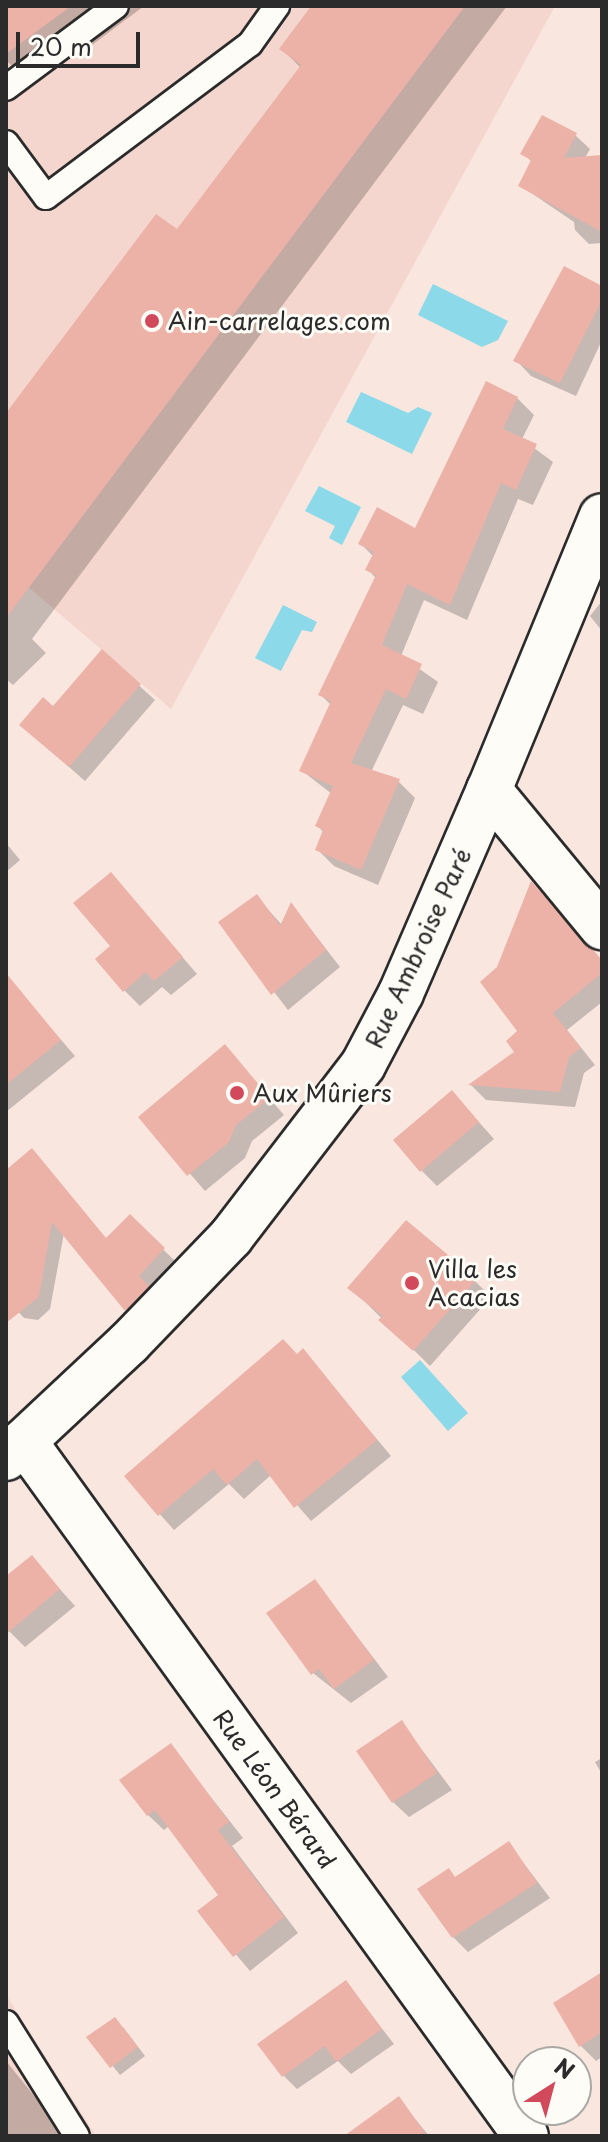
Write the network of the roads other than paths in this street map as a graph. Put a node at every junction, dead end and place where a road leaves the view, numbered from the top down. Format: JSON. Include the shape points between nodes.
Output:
{"nodes":[{"id":1,"x":116,"y":6,"type":"edge"},
{"id":2,"x":277,"y":6,"type":"edge"},
{"id":3,"x":6,"y":88,"type":"edge"},
{"id":4,"x":6,"y":143,"type":"edge"},
{"id":5,"x":602,"y":516,"type":"edge"},
{"id":6,"x":489,"y":790,"type":"junction"},
{"id":7,"x":602,"y":927,"type":"edge"},
{"id":8,"x":15,"y":1450,"type":"edge"},
{"id":9,"x":6,"y":2023,"type":"edge"},
{"id":10,"x":77,"y":2136,"type":"edge"},
{"id":11,"x":526,"y":2136,"type":"edge"}],
"edges":[{"from":1,"to":3,"type":"lane"},
{"from":2,"to":4,"type":"lane","via":[[250,44],[46,197]]},
{"from":5,"to":6,"type":"street","name":"Rue Ambroise Paré"},
{"from":6,"to":7,"type":"street"},
{"from":6,"to":8,"type":"street","name":"Rue Ambroise Paré","via":[[401,993],[363,1065],[331,1111],[231,1237]]},
{"from":8,"to":11,"type":"street","name":"Rue Léon Bérard"},
{"from":9,"to":10,"type":"lane"}]}
